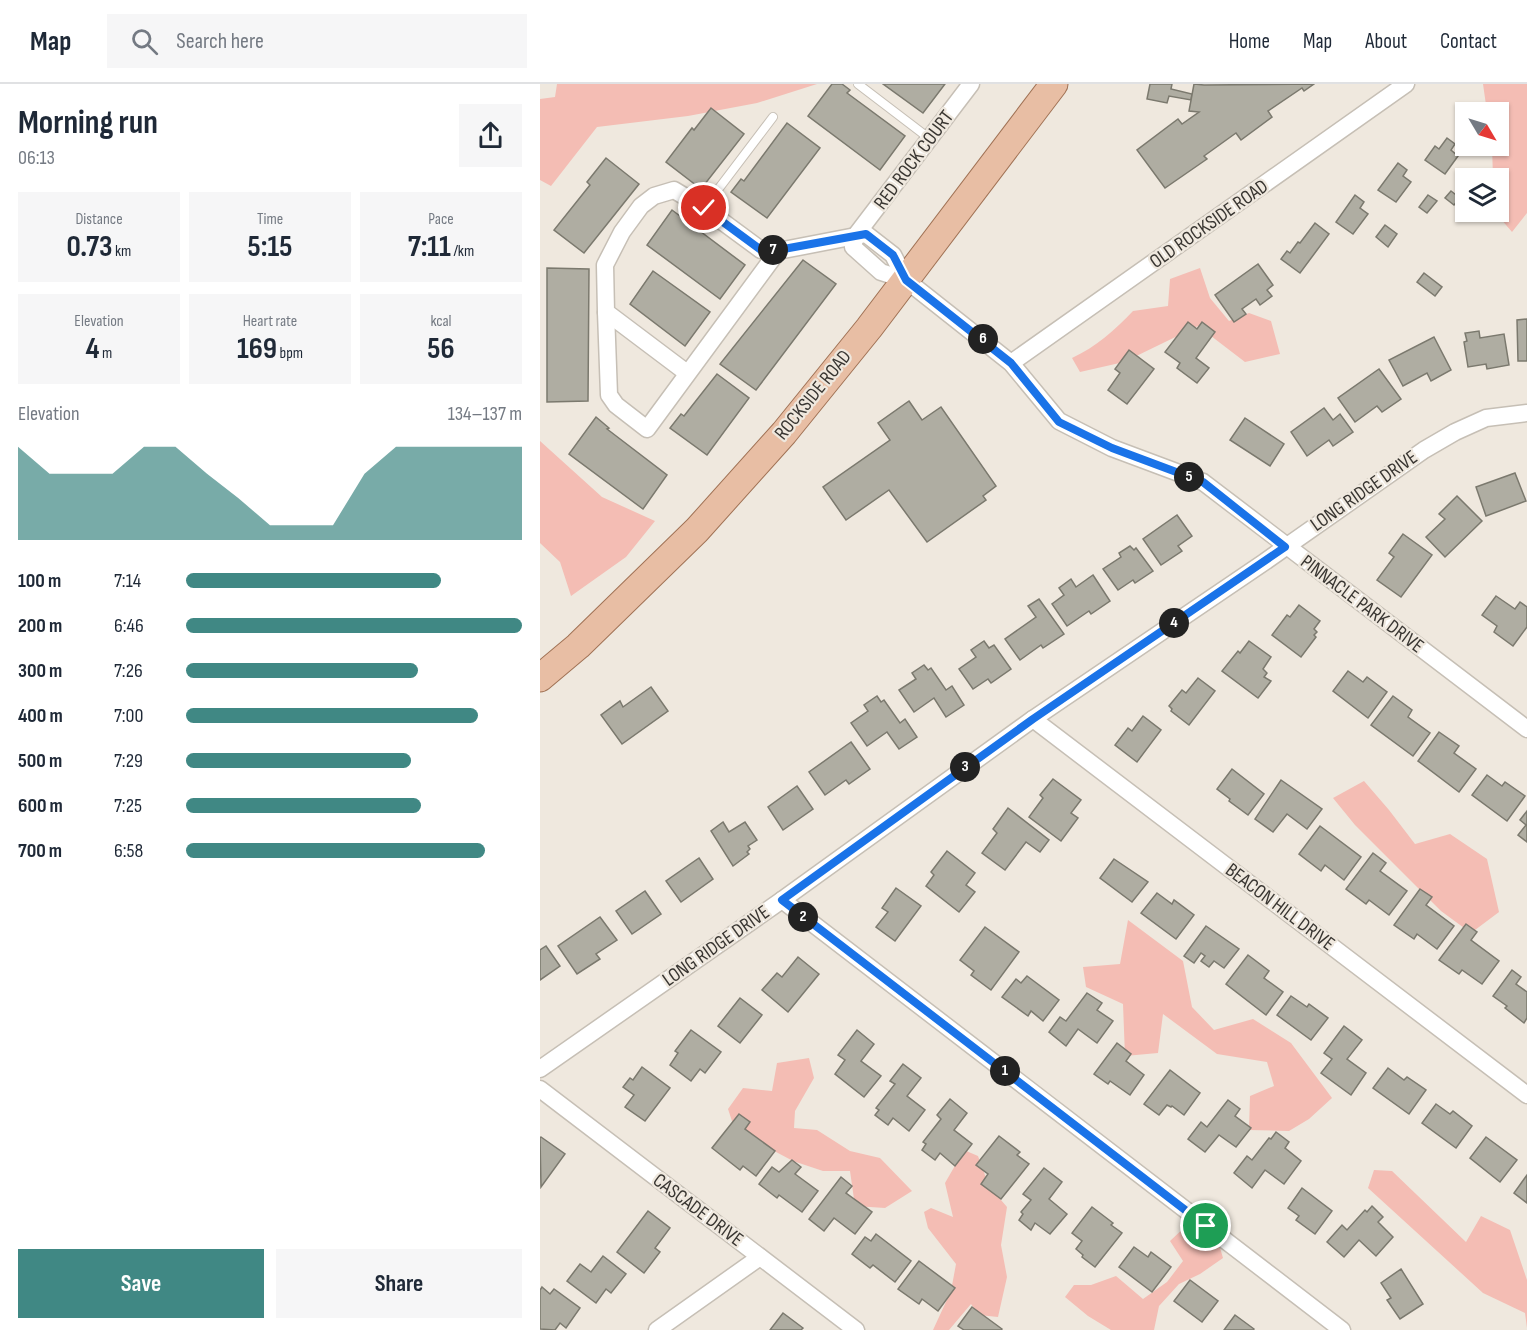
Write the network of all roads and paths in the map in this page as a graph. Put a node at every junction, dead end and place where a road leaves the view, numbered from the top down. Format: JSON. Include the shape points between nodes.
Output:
{"nodes":[{"id":1,"x":858,"y":84,"type":"edge"},
{"id":2,"x":971,"y":84,"type":"edge"},
{"id":3,"x":1054,"y":84,"type":"edge"},
{"id":4,"x":1406,"y":84,"type":"edge"},
{"id":5,"x":773,"y":117,"type":"dead end"},
{"id":6,"x":930,"y":140,"type":"junction"},
{"id":7,"x":704,"y":208,"type":"junction"},
{"id":8,"x":856,"y":235,"type":"junction"},
{"id":9,"x":778,"y":250,"type":"junction"},
{"id":10,"x":906,"y":280,"type":"junction"},
{"id":11,"x":606,"y":312,"type":"junction"},
{"id":12,"x":1011,"y":363,"type":"junction"},
{"id":13,"x":687,"y":373,"type":"junction"},
{"id":14,"x":1527,"y":413,"type":"edge"},
{"id":15,"x":1285,"y":547,"type":"junction"},
{"id":16,"x":540,"y":678,"type":"edge"},
{"id":17,"x":1033,"y":719,"type":"junction"},
{"id":18,"x":1527,"y":729,"type":"edge"},
{"id":19,"x":782,"y":900,"type":"junction"},
{"id":20,"x":540,"y":1069,"type":"edge"},
{"id":21,"x":540,"y":1089,"type":"edge"},
{"id":22,"x":1527,"y":1095,"type":"edge"},
{"id":23,"x":760,"y":1257,"type":"junction"},
{"id":24,"x":657,"y":1330,"type":"edge"},
{"id":25,"x":856,"y":1330,"type":"edge"},
{"id":26,"x":1342,"y":1330,"type":"edge"}],
"edges":[{"from":1,"to":6,"type":"lane"},
{"from":2,"to":6,"type":"street","name":"RED ROCK COURT"},
{"from":3,"to":10,"type":"main road","name":"ROCKSIDE ROAD"},
{"from":4,"to":12,"type":"street","name":"OLD ROCKSIDE ROAD"},
{"from":5,"to":7,"type":"lane"},
{"from":6,"to":8,"type":"street","name":"RED ROCK COURT"},
{"from":7,"to":9,"type":"street","via":[[761,250]]},
{"from":7,"to":11,"type":"street","via":[[674,190],[654,196],[641,206],[605,266]]},
{"from":8,"to":9,"type":"street"},
{"from":8,"to":10,"type":"street","name":"PINNACLE PARK DRIVE","via":[[853,248],[881,272]]},
{"from":9,"to":13,"type":"street"},
{"from":10,"to":12,"type":"street","name":"PINNACLE PARK DRIVE"},
{"from":10,"to":16,"type":"main road","name":"ROCKSIDE ROAD","via":[[784,433],[697,530]]},
{"from":11,"to":13,"type":"street"},
{"from":11,"to":13,"type":"street","via":[[609,395],[646,429]]},
{"from":12,"to":15,"type":"street","name":"PINNACLE PARK DRIVE","via":[[1059,422],[1112,448],[1203,482]]},
{"from":14,"to":15,"type":"street","name":"LONG RIDGE DRIVE","via":[[1486,418],[1455,432]]},
{"from":15,"to":17,"type":"street","name":"LONG RIDGE DRIVE"},
{"from":15,"to":18,"type":"street","name":"PINNACLE PARK DRIVE"},
{"from":17,"to":19,"type":"street","name":"LONG RIDGE DRIVE"},
{"from":17,"to":22,"type":"street","name":"BEACON HILL DRIVE"},
{"from":19,"to":20,"type":"street","name":"LONG RIDGE DRIVE"},
{"from":19,"to":26,"type":"street"},
{"from":21,"to":23,"type":"street","name":"CASCADE DRIVE"},
{"from":23,"to":24,"type":"street"},
{"from":23,"to":25,"type":"street","name":"CASCADE DRIVE"}]}
